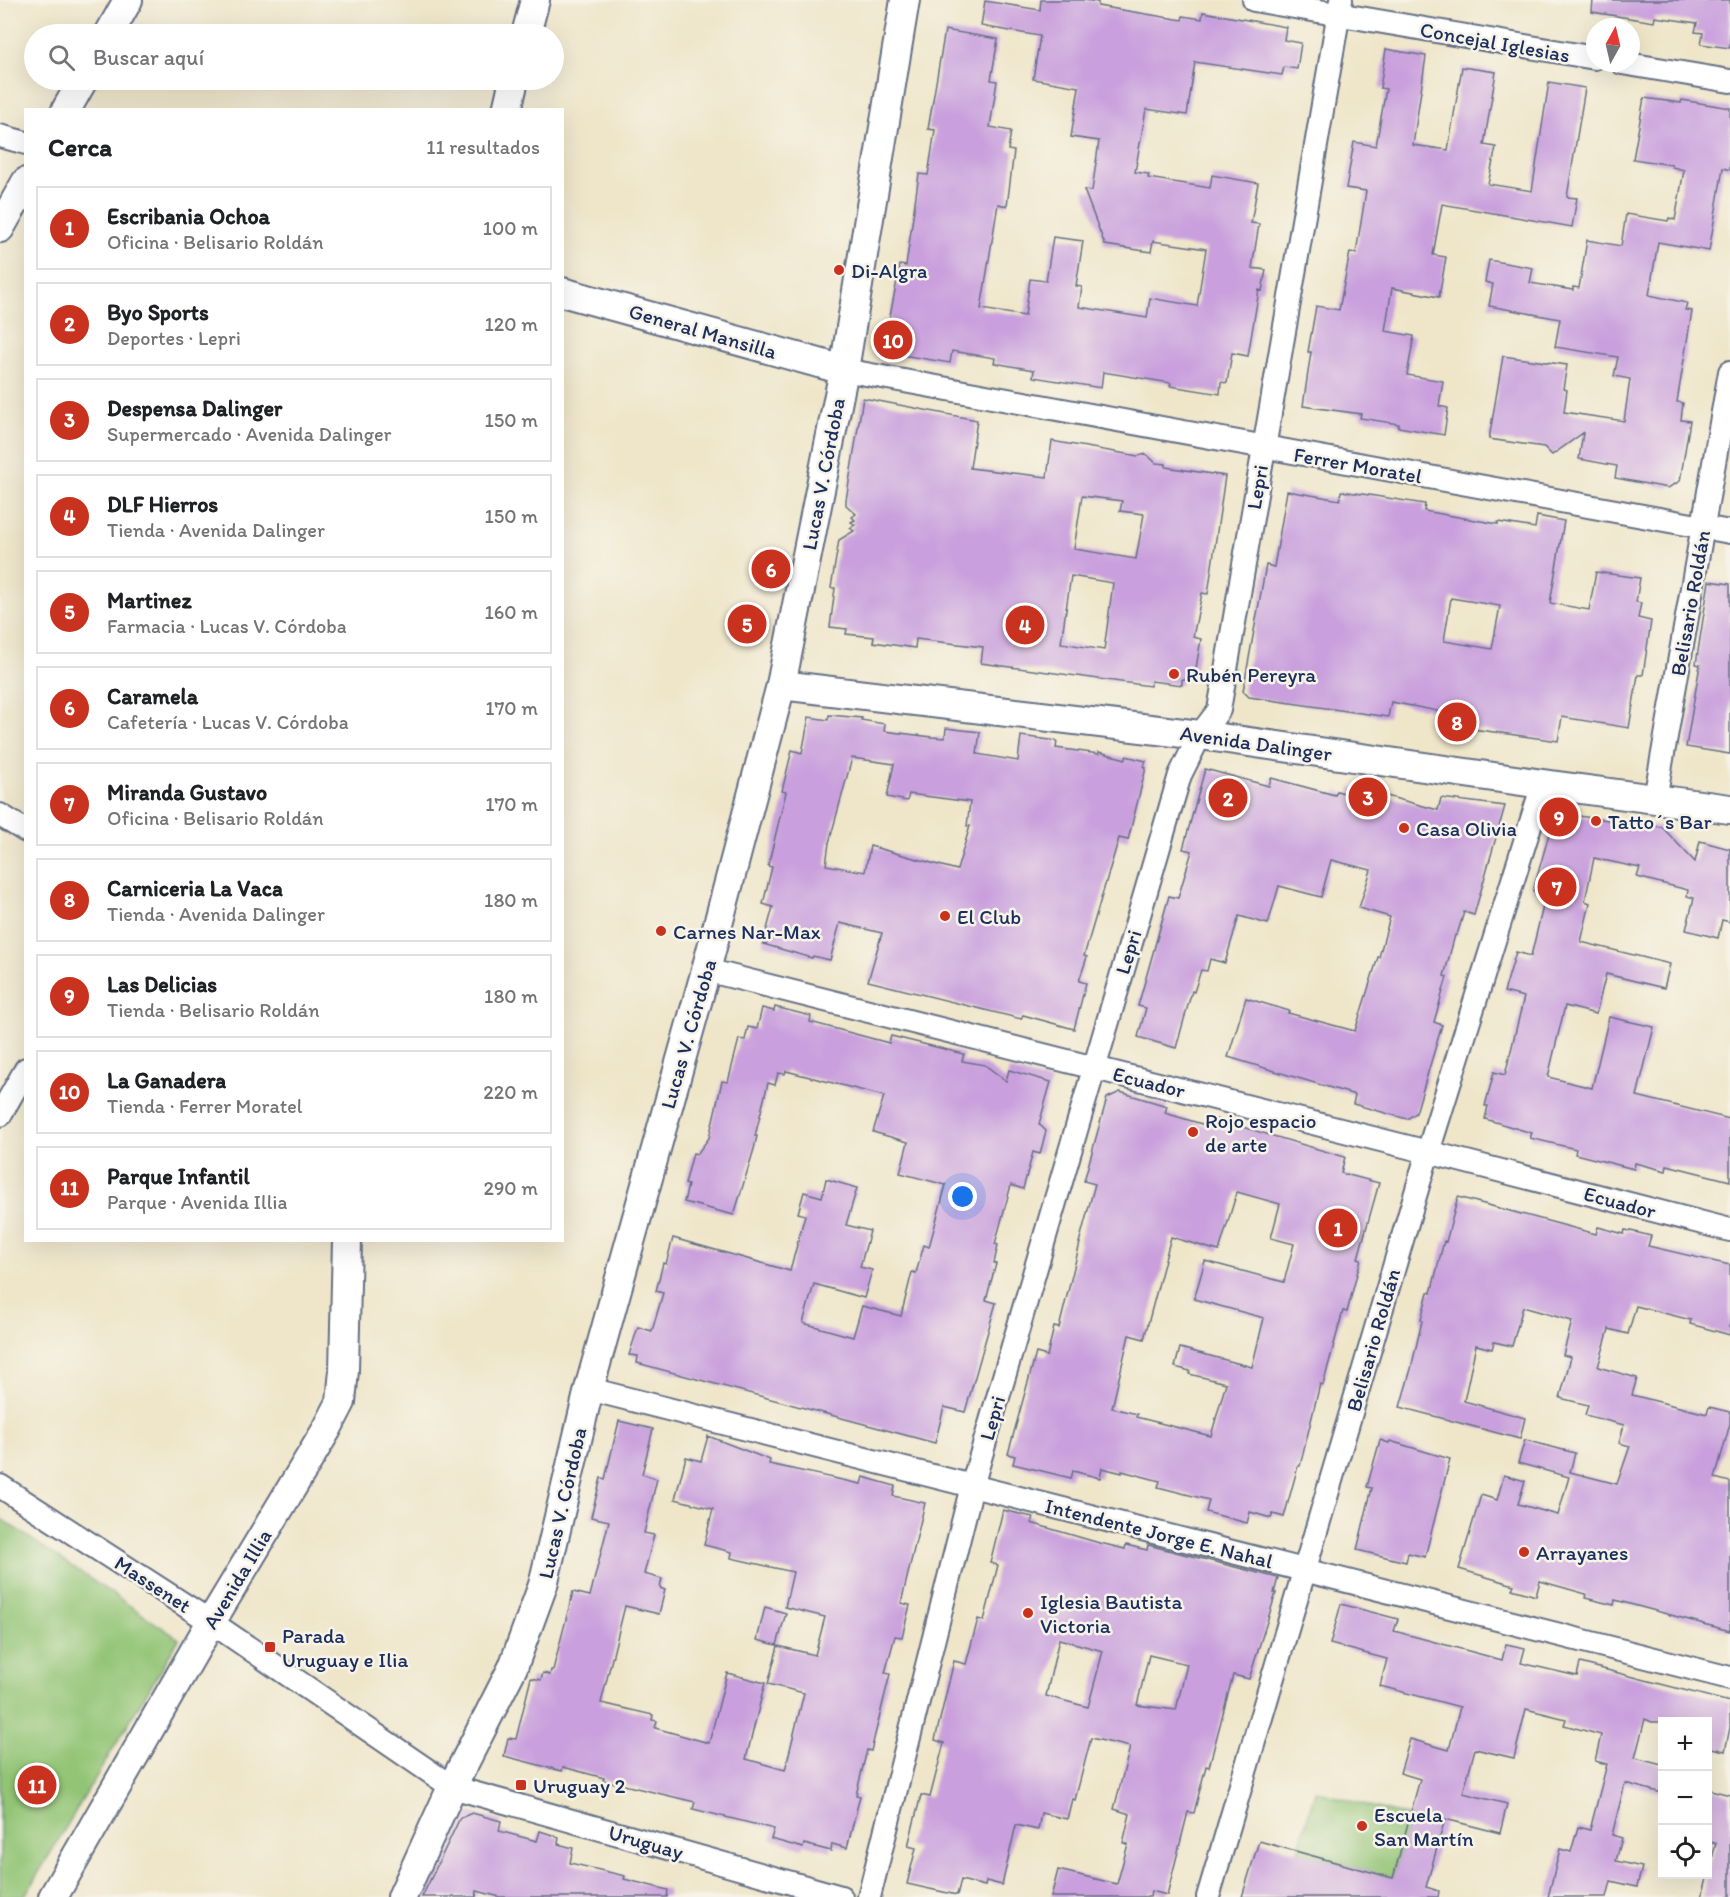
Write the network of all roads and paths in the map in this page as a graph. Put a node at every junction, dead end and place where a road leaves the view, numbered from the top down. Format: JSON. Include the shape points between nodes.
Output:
{"nodes":[{"id":1,"x":128,"y":0,"type":"edge"},
{"id":2,"x":535,"y":0,"type":"edge"},
{"id":3,"x":904,"y":0,"type":"edge"},
{"id":4,"x":1254,"y":0,"type":"edge"},
{"id":5,"x":1340,"y":8,"type":"edge"},
{"id":6,"x":115,"y":24,"type":"edge"},
{"id":7,"x":529,"y":24,"type":"edge"},
{"id":8,"x":1586,"y":56,"type":"edge"},
{"id":9,"x":1640,"y":66,"type":"edge"},
{"id":10,"x":1730,"y":81,"type":"edge"},
{"id":11,"x":77,"y":90,"type":"edge"},
{"id":12,"x":512,"y":90,"type":"edge"},
{"id":13,"x":67,"y":108,"type":"edge"},
{"id":14,"x":507,"y":108,"type":"edge"},
{"id":15,"x":0,"y":136,"type":"edge"},
{"id":16,"x":24,"y":142,"type":"edge"},
{"id":17,"x":24,"y":186,"type":"edge"},
{"id":18,"x":0,"y":228,"type":"edge"},
{"id":19,"x":564,"y":293,"type":"edge"},
{"id":20,"x":844,"y":370,"type":"junction"},
{"id":21,"x":1730,"y":372,"type":"edge"},
{"id":22,"x":1264,"y":448,"type":"junction"},
{"id":23,"x":1704,"y":528,"type":"junction"},
{"id":24,"x":1730,"y":532,"type":"edge"},
{"id":25,"x":780,"y":685,"type":"junction"},
{"id":26,"x":1200,"y":735,"type":"junction"},
{"id":27,"x":1543,"y":784,"type":"junction"},
{"id":28,"x":1655,"y":799,"type":"junction"},
{"id":29,"x":1730,"y":809,"type":"edge"},
{"id":30,"x":0,"y":815,"type":"edge"},
{"id":31,"x":24,"y":830,"type":"edge"},
{"id":32,"x":706,"y":970,"type":"junction"},
{"id":33,"x":1094,"y":1068,"type":"junction"},
{"id":34,"x":24,"y":1073,"type":"edge"},
{"id":35,"x":0,"y":1115,"type":"edge"},
{"id":36,"x":1428,"y":1152,"type":"junction"},
{"id":37,"x":1730,"y":1230,"type":"edge"},
{"id":38,"x":347,"y":1242,"type":"edge"},
{"id":39,"x":589,"y":1389,"type":"junction"},
{"id":40,"x":0,"y":1486,"type":"edge"},
{"id":41,"x":972,"y":1486,"type":"junction"},
{"id":42,"x":1305,"y":1570,"type":"junction"},
{"id":43,"x":211,"y":1622,"type":"junction"},
{"id":44,"x":1730,"y":1678,"type":"edge"},
{"id":45,"x":452,"y":1787,"type":"junction"},
{"id":46,"x":53,"y":1897,"type":"edge"},
{"id":47,"x":402,"y":1897,"type":"edge"},
{"id":48,"x":841,"y":1897,"type":"edge"},
{"id":49,"x":869,"y":1897,"type":"edge"},
{"id":50,"x":1208,"y":1897,"type":"edge"}],
"edges":[{"from":1,"to":6,"type":"street"},
{"from":2,"to":7,"type":"street"},
{"from":3,"to":20,"type":"street","name":"Lucas V. Córdoba"},
{"from":4,"to":5,"type":"street","name":"Concejal Iglesias"},
{"from":5,"to":8,"type":"street","name":"Concejal Iglesias"},
{"from":5,"to":22,"type":"street","name":"Lepri"},
{"from":9,"to":10,"type":"street"},
{"from":11,"to":13,"type":"street"},
{"from":12,"to":14,"type":"street"},
{"from":15,"to":16,"type":"street"},
{"from":17,"to":18,"type":"street"},
{"from":19,"to":20,"type":"street","name":"General Mansilla"},
{"from":20,"to":22,"type":"street","name":"Ferrer Moratel"},
{"from":20,"to":25,"type":"street","name":"Lucas V. Córdoba"},
{"from":21,"to":23,"type":"street","name":"Belisario Roldán"},
{"from":22,"to":23,"type":"street","name":"Ferrer Moratel"},
{"from":22,"to":26,"type":"street","name":"Lepri","via":[[1219,710]]},
{"from":23,"to":24,"type":"street","name":"Ferrer Moratel"},
{"from":23,"to":28,"type":"street","name":"Belisario Roldán"},
{"from":25,"to":26,"type":"street","name":"Avenida Dalinger"},
{"from":25,"to":32,"type":"street","name":"Lucas V. Córdoba"},
{"from":26,"to":27,"type":"street","name":"Avenida Dalinger"},
{"from":26,"to":33,"type":"street","name":"Lepri","via":[[1180,775]]},
{"from":27,"to":28,"type":"street","name":"Avenida Dalinger"},
{"from":27,"to":36,"type":"street","name":"Belisario Roldán"},
{"from":28,"to":29,"type":"street","name":"Avenida Dalinger"},
{"from":30,"to":31,"type":"street"},
{"from":32,"to":33,"type":"street","name":"Ecuador"},
{"from":32,"to":39,"type":"street","name":"Lucas V. Córdoba"},
{"from":33,"to":36,"type":"street","name":"Ecuador"},
{"from":33,"to":41,"type":"street","name":"Lepri"},
{"from":34,"to":35,"type":"street"},
{"from":36,"to":37,"type":"street","name":"Ecuador"},
{"from":36,"to":42,"type":"street","name":"Belisario Roldán"},
{"from":38,"to":43,"type":"street","name":"Avenida Illia","via":[[341,1402]]},
{"from":39,"to":41,"type":"street","name":"Intendente Jorge E. Nahal"},
{"from":39,"to":45,"type":"street","name":"Lucas V. Córdoba","via":[[543,1585],[513,1667]]},
{"from":40,"to":43,"type":"street","name":"Massenet"},
{"from":41,"to":42,"type":"street","name":"Intendente Jorge E. Nahal"},
{"from":41,"to":49,"type":"street","name":"Lepri"},
{"from":42,"to":44,"type":"street","name":"Intendente Jorge E. Nahal"},
{"from":42,"to":50,"type":"street","name":"Belisario Roldán"},
{"from":43,"to":45,"type":"street","name":"Massenet"},
{"from":43,"to":46,"type":"street","name":"Avenida Illia"},
{"from":45,"to":47,"type":"street","name":"Lucas V. Córdoba"},
{"from":45,"to":48,"type":"street","name":"Uruguay"}]}
